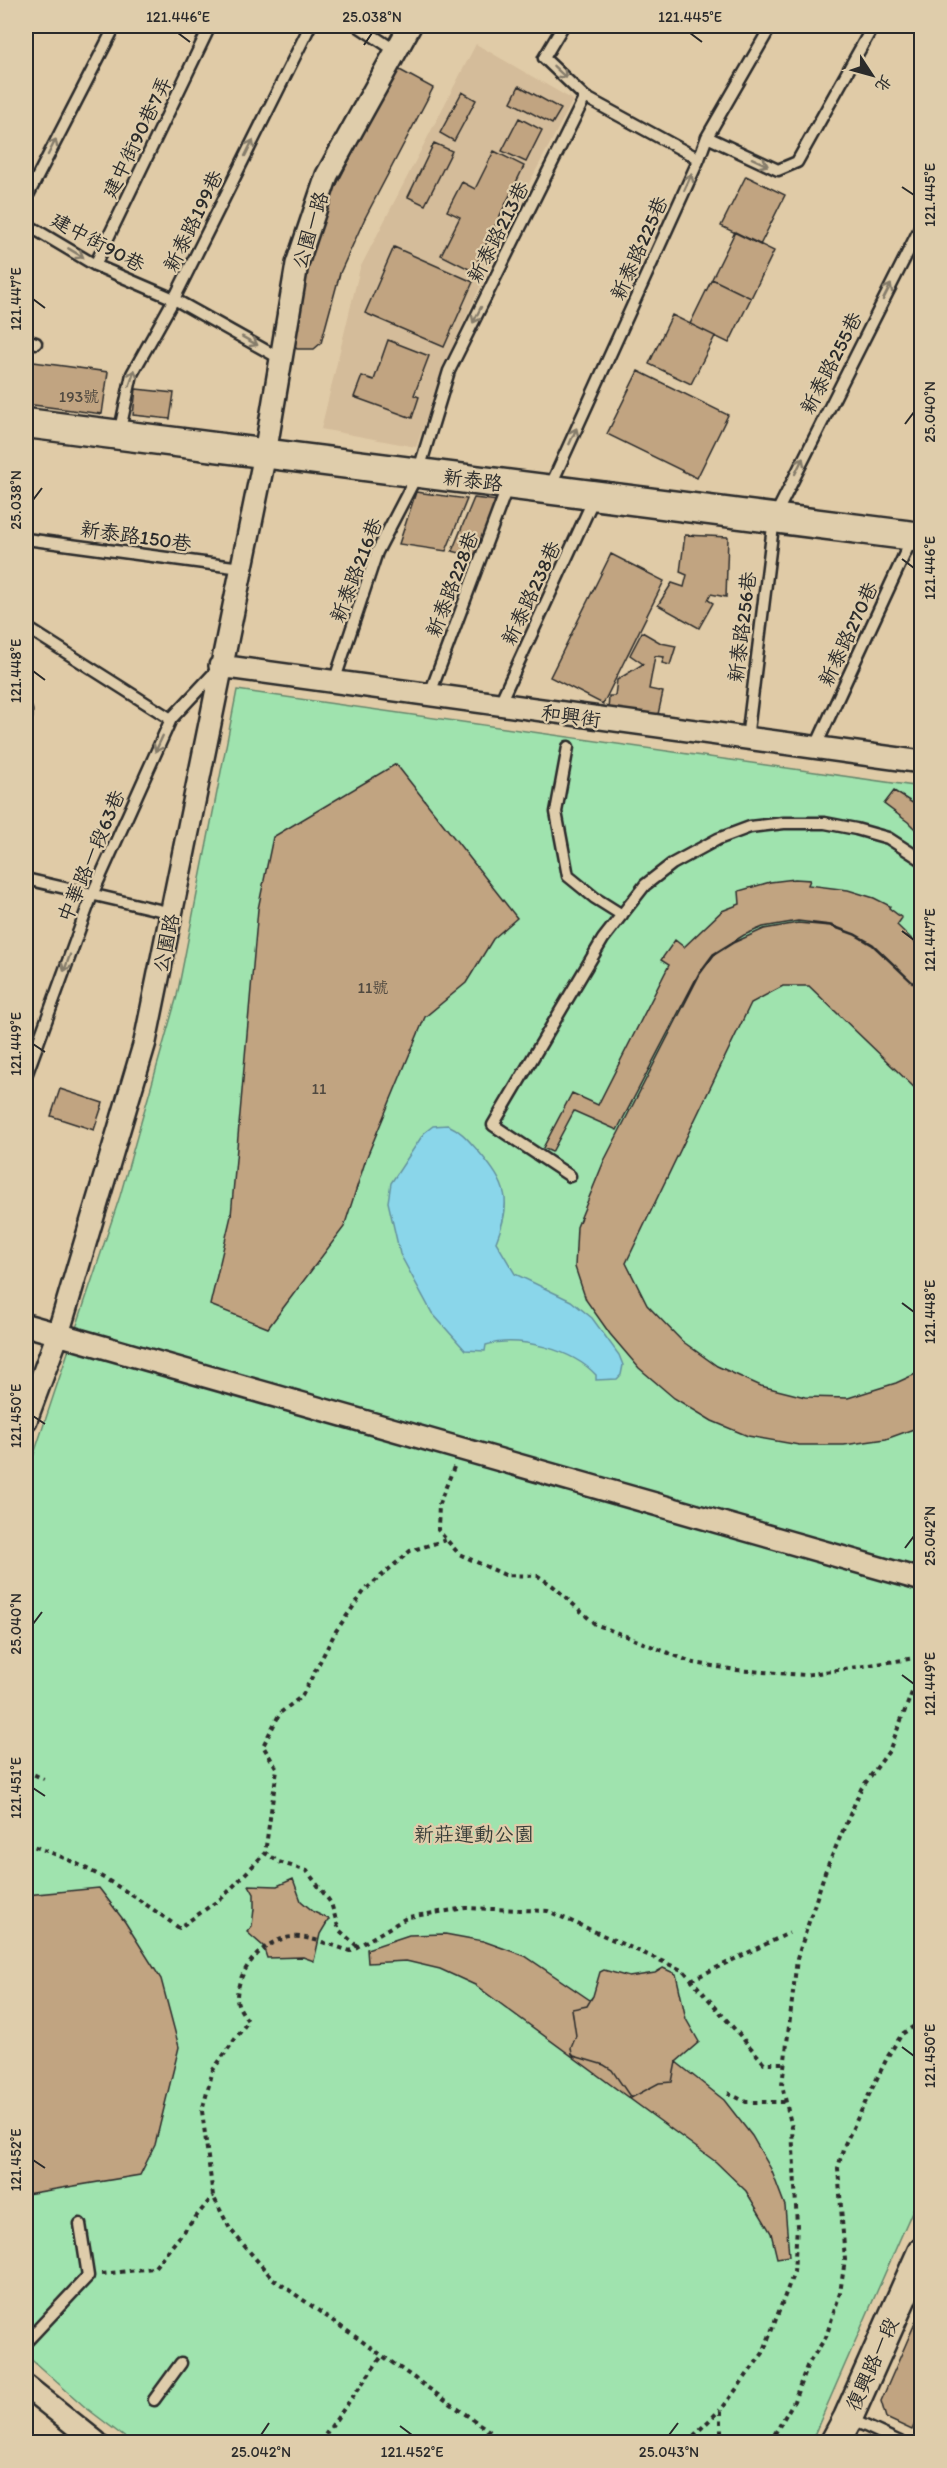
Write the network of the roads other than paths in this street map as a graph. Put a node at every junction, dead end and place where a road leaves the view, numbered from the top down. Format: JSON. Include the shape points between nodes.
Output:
{"nodes":[{"id":1,"x":115,"y":26,"type":"edge"},
{"id":2,"x":210,"y":26,"type":"edge"},
{"id":3,"x":310,"y":26,"type":"edge"},
{"id":4,"x":358,"y":26,"type":"edge"},
{"id":5,"x":410,"y":26,"type":"edge"},
{"id":6,"x":563,"y":26,"type":"edge"},
{"id":7,"x":771,"y":26,"type":"edge"},
{"id":8,"x":873,"y":26,"type":"edge"},
{"id":9,"x":396,"y":51,"type":"junction"},
{"id":10,"x":585,"y":97,"type":"junction"},
{"id":11,"x":707,"y":137,"type":"junction"},
{"id":12,"x":699,"y":159,"type":"junction"},
{"id":13,"x":26,"y":199,"type":"edge"},
{"id":14,"x":26,"y":224,"type":"edge"},
{"id":15,"x":921,"y":224,"type":"edge"},
{"id":16,"x":95,"y":265,"type":"junction"},
{"id":17,"x":174,"y":299,"type":"junction"},
{"id":18,"x":281,"y":359,"type":"junction"},
{"id":19,"x":26,"y":423,"type":"edge"},
{"id":20,"x":119,"y":435,"type":"junction"},
{"id":21,"x":265,"y":454,"type":"junction"},
{"id":22,"x":418,"y":473,"type":"junction"},
{"id":23,"x":508,"y":485,"type":"junction"},
{"id":24,"x":549,"y":490,"type":"junction"},
{"id":25,"x":595,"y":496,"type":"junction"},
{"id":26,"x":774,"y":518,"type":"junction"},
{"id":27,"x":917,"y":536,"type":"edge"},
{"id":28,"x":26,"y":539,"type":"edge"},
{"id":29,"x":241,"y":568,"type":"junction"},
{"id":30,"x":26,"y":627,"type":"edge"},
{"id":31,"x":220,"y":666,"type":"junction"},
{"id":32,"x":334,"y":682,"type":"junction"},
{"id":33,"x":429,"y":696,"type":"junction"},
{"id":34,"x":499,"y":705,"type":"junction"},
{"id":35,"x":26,"y":710,"type":"edge"},
{"id":36,"x":26,"y":717,"type":"edge"},
{"id":37,"x":171,"y":719,"type":"junction"},
{"id":38,"x":747,"y":739,"type":"junction"},
{"id":39,"x":568,"y":747,"type":"dead end"},
{"id":40,"x":815,"y":748,"type":"junction"},
{"id":41,"x":921,"y":762,"type":"edge"},
{"id":42,"x":921,"y":859,"type":"edge"},
{"id":43,"x":26,"y":879,"type":"edge"},
{"id":44,"x":92,"y":896,"type":"junction"},
{"id":45,"x":172,"y":914,"type":"junction"},
{"id":46,"x":622,"y":915,"type":"junction"},
{"id":47,"x":26,"y":1076,"type":"edge"},
{"id":48,"x":570,"y":1176,"type":"dead end"},
{"id":49,"x":26,"y":1325,"type":"edge"},
{"id":50,"x":58,"y":1334,"type":"junction"},
{"id":51,"x":26,"y":1420,"type":"edge"},
{"id":52,"x":921,"y":1580,"type":"edge"},
{"id":53,"x":80,"y":2224,"type":"dead end"},
{"id":54,"x":921,"y":2252,"type":"edge"},
{"id":55,"x":26,"y":2342,"type":"edge"},
{"id":56,"x":181,"y":2364,"type":"dead end"},
{"id":57,"x":26,"y":2386,"type":"edge"},
{"id":58,"x":154,"y":2400,"type":"dead end"},
{"id":59,"x":841,"y":2430,"type":"edge"},
{"id":60,"x":96,"y":2442,"type":"edge"},
{"id":61,"x":900,"y":2442,"type":"edge"}],
"edges":[{"from":13,"to":1,"type":"lane","one_way":true},
{"from":2,"to":16,"type":"lane","name":"建中街90巷7弄"},
{"from":17,"to":3,"type":"lane","name":"新泰路199巷","one_way":true},
{"from":4,"to":9,"type":"lane"},
{"from":5,"to":9,"type":"street","name":"公園一路"},
{"from":6,"to":10,"type":"lane","one_way":true,"via":[[544,58]]},
{"from":7,"to":11,"type":"lane","name":"新泰路225巷"},
{"from":11,"to":8,"type":"lane","one_way":true,"via":[[778,170],[797,162]]},
{"from":9,"to":18,"type":"street","name":"公園一路","via":[[327,175],[297,264]]},
{"from":10,"to":12,"type":"lane"},
{"from":10,"to":22,"type":"lane","name":"新泰路213巷","one_way":true,"via":[[449,371]]},
{"from":11,"to":12,"type":"lane","name":"新泰路225巷"},
{"from":24,"to":12,"type":"lane","name":"新泰路225巷","one_way":true},
{"from":14,"to":16,"type":"lane","name":"建中街90巷","one_way":true},
{"from":26,"to":15,"type":"lane","name":"新泰路255巷","one_way":true},
{"from":16,"to":17,"type":"lane","name":"建中街90巷"},
{"from":17,"to":18,"type":"lane","name":"建中街90巷","one_way":true},
{"from":20,"to":17,"type":"lane","name":"新泰路199巷","one_way":true,"via":[[132,374]]},
{"from":18,"to":21,"type":"street","name":"公園一路"},
{"from":19,"to":20,"type":"main road","name":"新泰路"},
{"from":20,"to":21,"type":"main road","name":"新泰路"},
{"from":21,"to":22,"type":"main road","name":"新泰路"},
{"from":21,"to":29,"type":"street","name":"公園路"},
{"from":22,"to":23,"type":"main road","name":"新泰路"},
{"from":22,"to":32,"type":"lane","name":"新泰路216巷","via":[[377,552]]},
{"from":23,"to":24,"type":"main road","name":"新泰路"},
{"from":23,"to":33,"type":"lane","name":"新泰路228巷"},
{"from":24,"to":25,"type":"main road","name":"新泰路"},
{"from":25,"to":26,"type":"main road","name":"新泰路"},
{"from":25,"to":34,"type":"lane","name":"新泰路238巷"},
{"from":26,"to":27,"type":"main road","name":"新泰路"},
{"from":26,"to":38,"type":"lane","name":"新泰路256巷"},
{"from":27,"to":40,"type":"lane","name":"新泰路270巷"},
{"from":28,"to":29,"type":"lane","name":"新泰路150巷"},
{"from":29,"to":31,"type":"street","name":"公園路"},
{"from":30,"to":37,"type":"lane"},
{"from":31,"to":32,"type":"street","name":"和興街"},
{"from":31,"to":37,"type":"lane","name":"中華路一段63巷"},
{"from":31,"to":45,"type":"street","name":"公園路"},
{"from":32,"to":33,"type":"street","name":"和興街"},
{"from":33,"to":34,"type":"street","name":"和興街"},
{"from":34,"to":38,"type":"street","name":"和興街"},
{"from":35,"to":36,"type":"lane"},
{"from":37,"to":44,"type":"lane","name":"中華路一段63巷","one_way":true},
{"from":38,"to":40,"type":"street","name":"和興街"},
{"from":39,"to":46,"type":"lane","via":[[556,812],[568,876]]},
{"from":40,"to":41,"type":"street","name":"和興街"},
{"from":42,"to":46,"type":"lane","via":[[888,838],[836,825],[750,826],[718,838],[672,864],[645,885]]},
{"from":43,"to":44,"type":"lane"},
{"from":44,"to":45,"type":"lane"},
{"from":44,"to":47,"type":"lane","name":"中華路一段63巷","one_way":true},
{"from":45,"to":50,"type":"street","name":"公園路","via":[[145,1042]]},
{"from":46,"to":48,"type":"lane","via":[[603,939],[493,1125]]},
{"from":49,"to":50,"type":"street"},
{"from":50,"to":51,"type":"street","name":"公園路"},
{"from":50,"to":52,"type":"street"},
{"from":53,"to":55,"type":"lane","via":[[88,2276]]},
{"from":54,"to":59,"type":"main road","name":"復興路一段"},
{"from":56,"to":58,"type":"lane"},
{"from":57,"to":60,"type":"street"},
{"from":59,"to":61,"type":"lane"}]}
